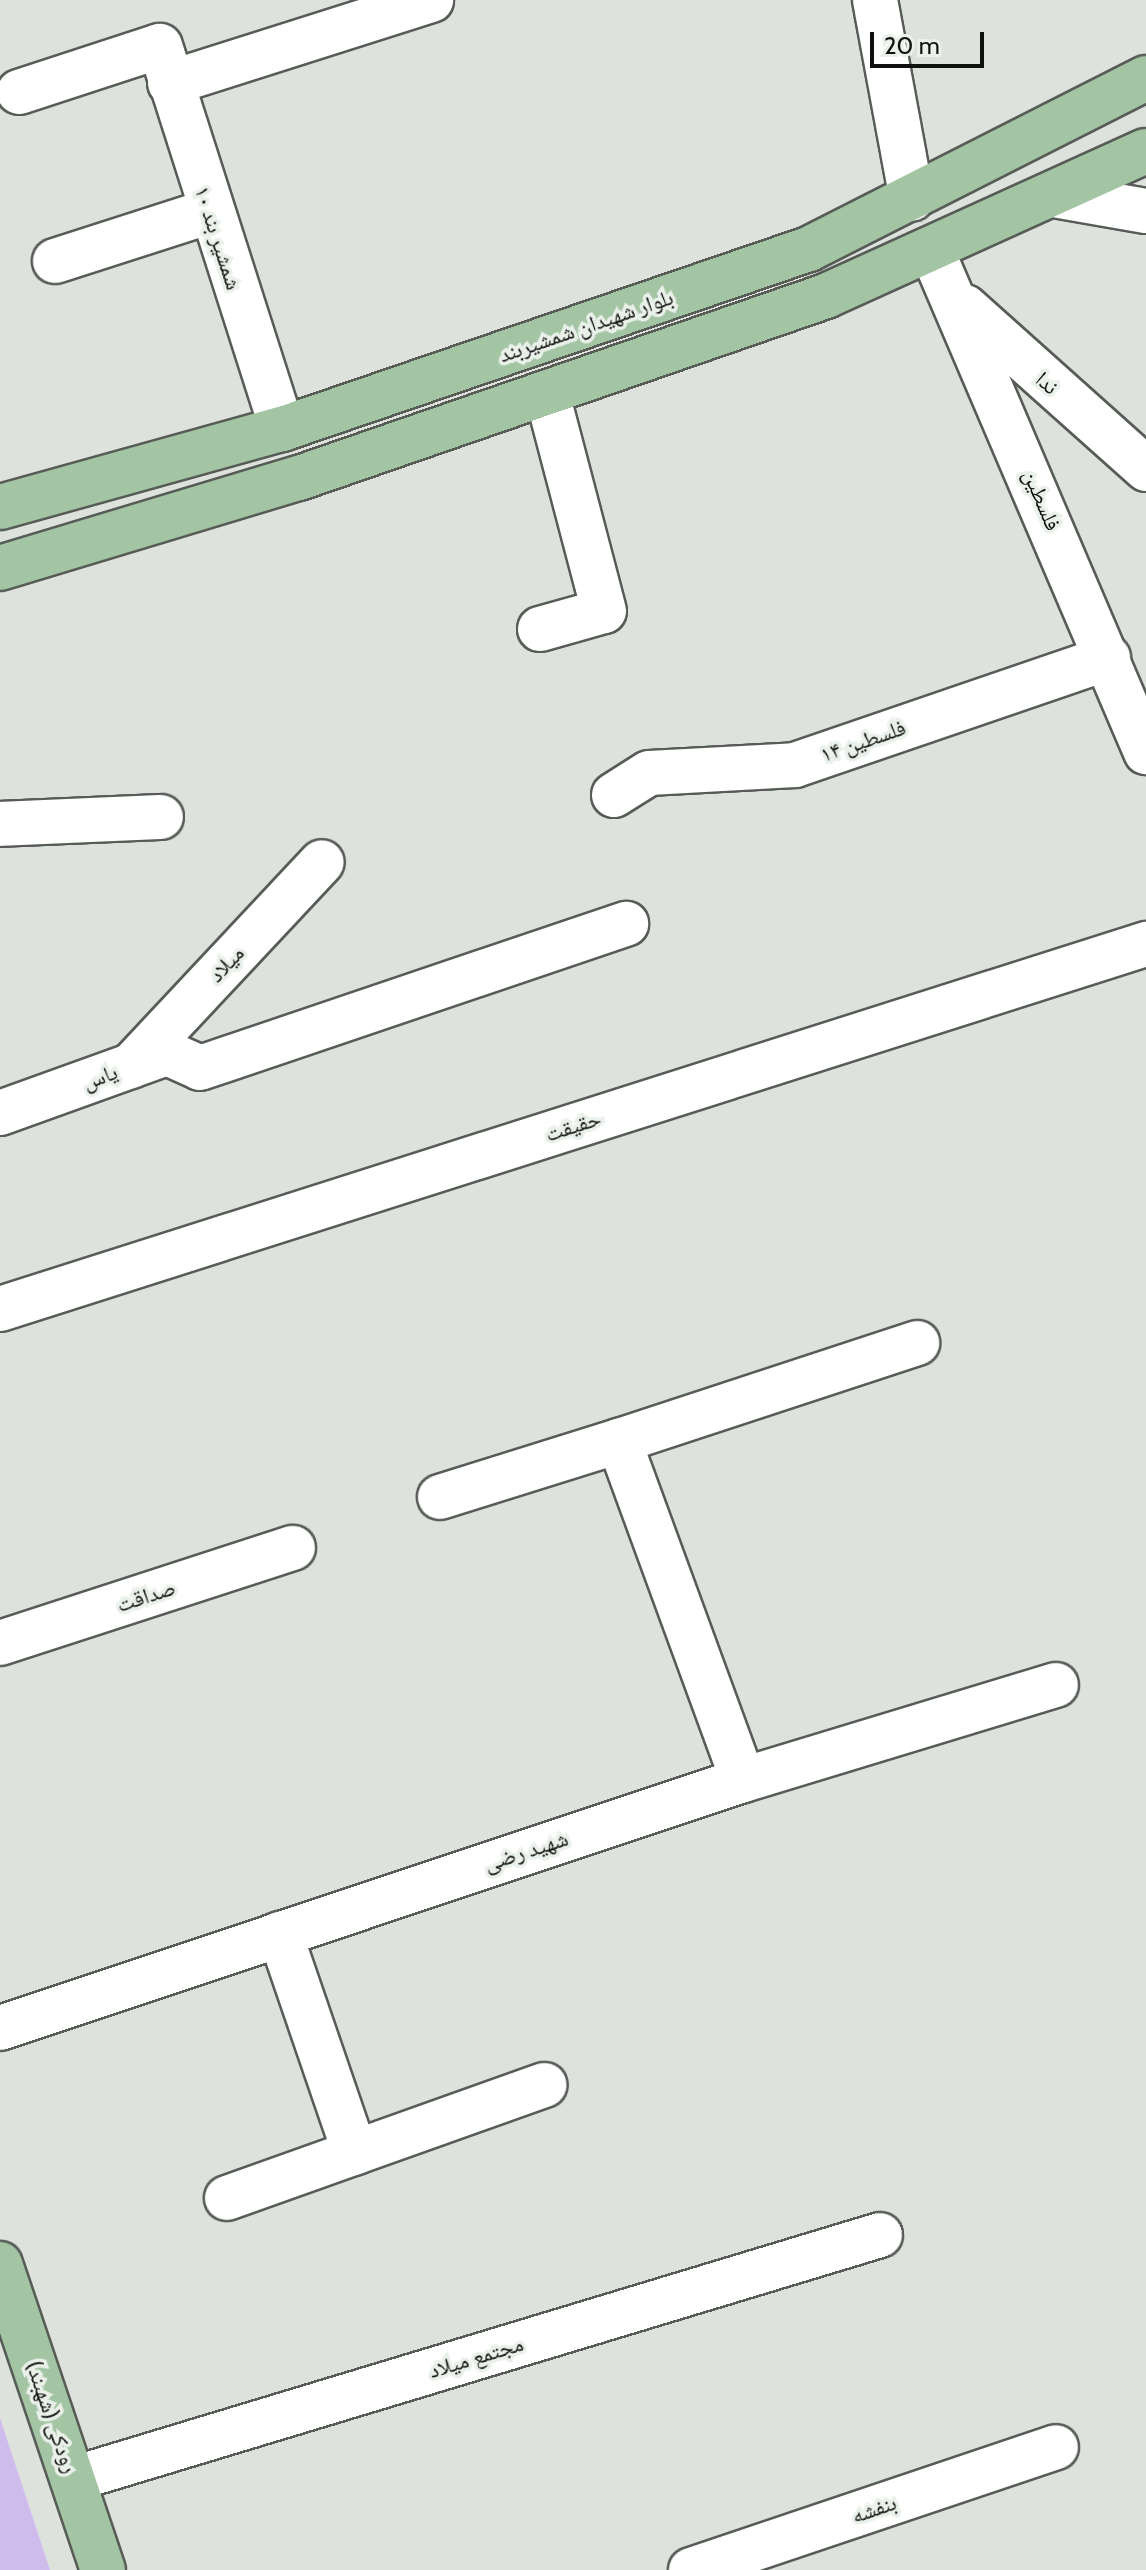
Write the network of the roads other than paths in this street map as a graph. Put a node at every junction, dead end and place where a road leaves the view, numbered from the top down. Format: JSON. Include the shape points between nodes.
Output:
{"nodes":[{"id":1,"x":431,"y":0,"type":"edge"},
{"id":2,"x":875,"y":0,"type":"edge"},
{"id":3,"x":165,"y":65,"type":"junction"},
{"id":4,"x":1146,"y":78,"type":"edge"},
{"id":5,"x":19,"y":92,"type":"dead end"},
{"id":6,"x":1146,"y":151,"type":"edge"},
{"id":7,"x":1054,"y":195,"type":"junction"},
{"id":8,"x":912,"y":199,"type":"junction"},
{"id":9,"x":1146,"y":211,"type":"edge"},
{"id":10,"x":208,"y":212,"type":"junction"},
{"id":11,"x":932,"y":251,"type":"junction"},
{"id":12,"x":55,"y":261,"type":"dead end"},
{"id":13,"x":951,"y":294,"type":"junction"},
{"id":14,"x":547,"y":393,"type":"junction"},
{"id":15,"x":282,"y":429,"type":"junction"},
{"id":16,"x":1146,"y":469,"type":"edge"},
{"id":17,"x":299,"y":478,"type":"junction"},
{"id":18,"x":0,"y":507,"type":"edge"},
{"id":19,"x":0,"y":568,"type":"edge"},
{"id":20,"x":540,"y":629,"type":"dead end"},
{"id":21,"x":1108,"y":658,"type":"junction"},
{"id":22,"x":1146,"y":752,"type":"edge"},
{"id":23,"x":614,"y":795,"type":"dead end"},
{"id":24,"x":161,"y":817,"type":"dead end"},
{"id":25,"x":0,"y":824,"type":"edge"},
{"id":26,"x":322,"y":862,"type":"dead end"},
{"id":27,"x":626,"y":924,"type":"dead end"},
{"id":28,"x":1146,"y":944,"type":"edge"},
{"id":29,"x":131,"y":1066,"type":"junction"},
{"id":30,"x":0,"y":1113,"type":"edge"},
{"id":31,"x":0,"y":1309,"type":"edge"},
{"id":32,"x":917,"y":1343,"type":"dead end"},
{"id":33,"x":619,"y":1441,"type":"junction"},
{"id":34,"x":440,"y":1497,"type":"dead end"},
{"id":35,"x":293,"y":1548,"type":"dead end"},
{"id":36,"x":0,"y":1643,"type":"edge"},
{"id":37,"x":1056,"y":1685,"type":"dead end"},
{"id":38,"x":743,"y":1780,"type":"junction"},
{"id":39,"x":280,"y":1934,"type":"junction"},
{"id":40,"x":0,"y":2028,"type":"edge"},
{"id":41,"x":545,"y":2085,"type":"dead end"},
{"id":42,"x":355,"y":2153,"type":"junction"},
{"id":43,"x":227,"y":2198,"type":"dead end"},
{"id":44,"x":880,"y":2235,"type":"dead end"},
{"id":45,"x":0,"y":2264,"type":"edge"},
{"id":46,"x":1056,"y":2447,"type":"dead end"},
{"id":47,"x":73,"y":2479,"type":"junction"},
{"id":48,"x":103,"y":2570,"type":"edge"},
{"id":49,"x":691,"y":2570,"type":"edge"}],
"edges":[{"from":1,"to":3,"type":"street"},
{"from":2,"to":8,"type":"street"},
{"from":3,"to":5,"type":"street"},
{"from":3,"to":10,"type":"street","name":"شمشیر بند ۱۰"},
{"from":4,"to":8,"type":"main road","name":"بلوار شهیدان شمشیربند"},
{"from":6,"to":7,"type":"main road"},
{"from":7,"to":9,"type":"street"},
{"from":7,"to":11,"type":"main road"},
{"from":8,"to":15,"type":"main road","name":"بلوار شهیدان شمشیربند","via":[[809,249]]},
{"from":10,"to":12,"type":"street"},
{"from":10,"to":15,"type":"street","name":"شمشیر بند ۱۰"},
{"from":11,"to":13,"type":"street","name":"فلسطین"},
{"from":11,"to":14,"type":"main road"},
{"from":13,"to":16,"type":"street","name":"ندا"},
{"from":13,"to":21,"type":"street","name":"فلسطین"},
{"from":14,"to":17,"type":"main road"},
{"from":14,"to":20,"type":"street","via":[[604,611]]},
{"from":15,"to":17,"type":"main road"},
{"from":15,"to":18,"type":"main road","name":"بلوار شهیدان شمشیربند"},
{"from":17,"to":19,"type":"main road"},
{"from":21,"to":22,"type":"street","name":"فلسطین"},
{"from":21,"to":23,"type":"street","name":"فلسطین ۱۴","via":[[795,765],[649,773]]},
{"from":24,"to":25,"type":"street"},
{"from":26,"to":29,"type":"street","name":"میلاد"},
{"from":27,"to":29,"type":"street","name":"یاس","via":[[200,1068],[167,1053]]},
{"from":28,"to":31,"type":"street","name":"حقیقت"},
{"from":29,"to":30,"type":"street","name":"یاس"},
{"from":32,"to":33,"type":"street"},
{"from":33,"to":34,"type":"street"},
{"from":33,"to":38,"type":"street"},
{"from":35,"to":36,"type":"street","name":"صداقت"},
{"from":37,"to":38,"type":"street","name":"شهید رضی"},
{"from":38,"to":39,"type":"street","name":"شهید رضی"},
{"from":39,"to":40,"type":"street","name":"شهید رضی"},
{"from":39,"to":42,"type":"street"},
{"from":41,"to":42,"type":"street"},
{"from":42,"to":43,"type":"street"},
{"from":44,"to":47,"type":"street","name":"مجتمع میلاد"},
{"from":45,"to":47,"type":"main road","name":"رودکی (شهبند)"},
{"from":46,"to":49,"type":"street","name":"بنفشه"},
{"from":47,"to":48,"type":"main road","name":"رودکی (شهبند)"}]}
